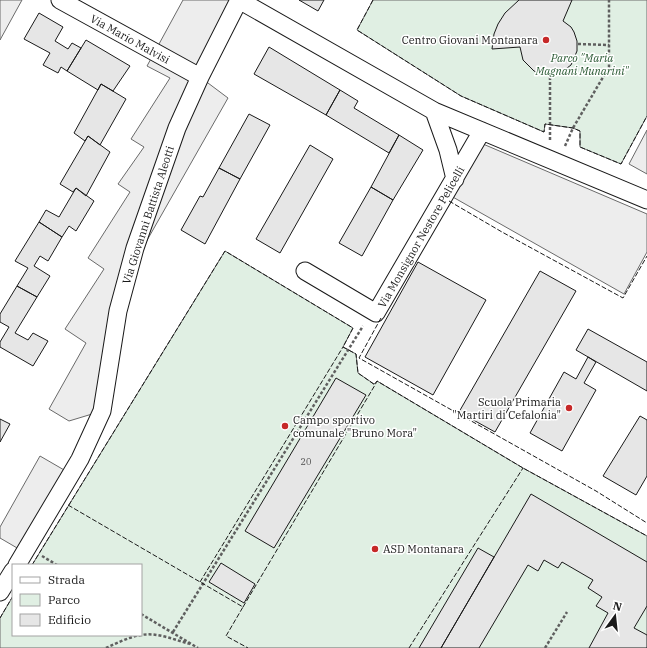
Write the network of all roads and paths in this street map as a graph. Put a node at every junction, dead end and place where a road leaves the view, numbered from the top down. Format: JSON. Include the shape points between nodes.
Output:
{"nodes":[{"id":1,"x":60,"y":0,"type":"edge"},
{"id":2,"x":239,"y":0,"type":"edge"},
{"id":3,"x":609,"y":0,"type":"edge"},
{"id":4,"x":578,"y":44,"type":"dead end"},
{"id":5,"x":609,"y":45,"type":"junction"},
{"id":6,"x":550,"y":75,"type":"dead end"},
{"id":7,"x":200,"y":77,"type":"junction"},
{"id":8,"x":434,"y":110,"type":"junction"},
{"id":9,"x":482,"y":131,"type":"junction"},
{"id":10,"x":550,"y":144,"type":"dead end"},
{"id":11,"x":563,"y":150,"type":"dead end"},
{"id":12,"x":455,"y":179,"type":"junction"},
{"id":13,"x":647,"y":200,"type":"edge"},
{"id":14,"x":305,"y":271,"type":"dead end"},
{"id":15,"x":372,"y":309,"type":"junction"},
{"id":16,"x":18,"y":564,"type":"edge"},
{"id":17,"x":12,"y":573,"type":"edge"},
{"id":18,"x":0,"y":592,"type":"edge"},
{"id":19,"x":567,"y":612,"type":"dead end"},
{"id":20,"x":142,"y":615,"type":"edge"},
{"id":21,"x":172,"y":632,"type":"junction"},
{"id":22,"x":142,"y":635,"type":"edge"},
{"id":23,"x":138,"y":636,"type":"edge"},
{"id":24,"x":190,"y":644,"type":"junction"},
{"id":25,"x":106,"y":648,"type":"edge"},
{"id":26,"x":198,"y":648,"type":"edge"},
{"id":27,"x":545,"y":648,"type":"edge"}],
"edges":[{"from":1,"to":7,"type":"street","name":"Via Mario Malvisi"},
{"from":2,"to":7,"type":"street","name":"Via Giovanni Battista Aleotti"},
{"from":2,"to":8,"type":"street"},
{"from":3,"to":5,"type":"path"},
{"from":4,"to":5,"type":"path"},
{"from":5,"to":11,"type":"path","via":[[609,67]]},
{"from":6,"to":10,"type":"path"},
{"from":7,"to":16,"type":"street","name":"Via Giovanni Battista Aleotti","via":[[178,128],[135,248],[118,310],[102,411],[80,459]]},
{"from":8,"to":9,"type":"street"},
{"from":8,"to":12,"type":"street"},
{"from":9,"to":12,"type":"street","name":"Via Monsignor Nestore Pelicelli"},
{"from":9,"to":13,"type":"street"},
{"from":12,"to":15,"type":"street","name":"Via Monsignor Nestore Pelicelli","via":[[376,313]]},
{"from":14,"to":15,"type":"street","name":"Via Monsignor Nestore Pelicelli"},
{"from":15,"to":21,"type":"path"},
{"from":17,"to":18,"type":"street"},
{"from":19,"to":27,"type":"path"},
{"from":20,"to":21,"type":"path"},
{"from":21,"to":24,"type":"path"},
{"from":22,"to":24,"type":"path"},
{"from":23,"to":25,"type":"path"},
{"from":24,"to":26,"type":"path"}]}
